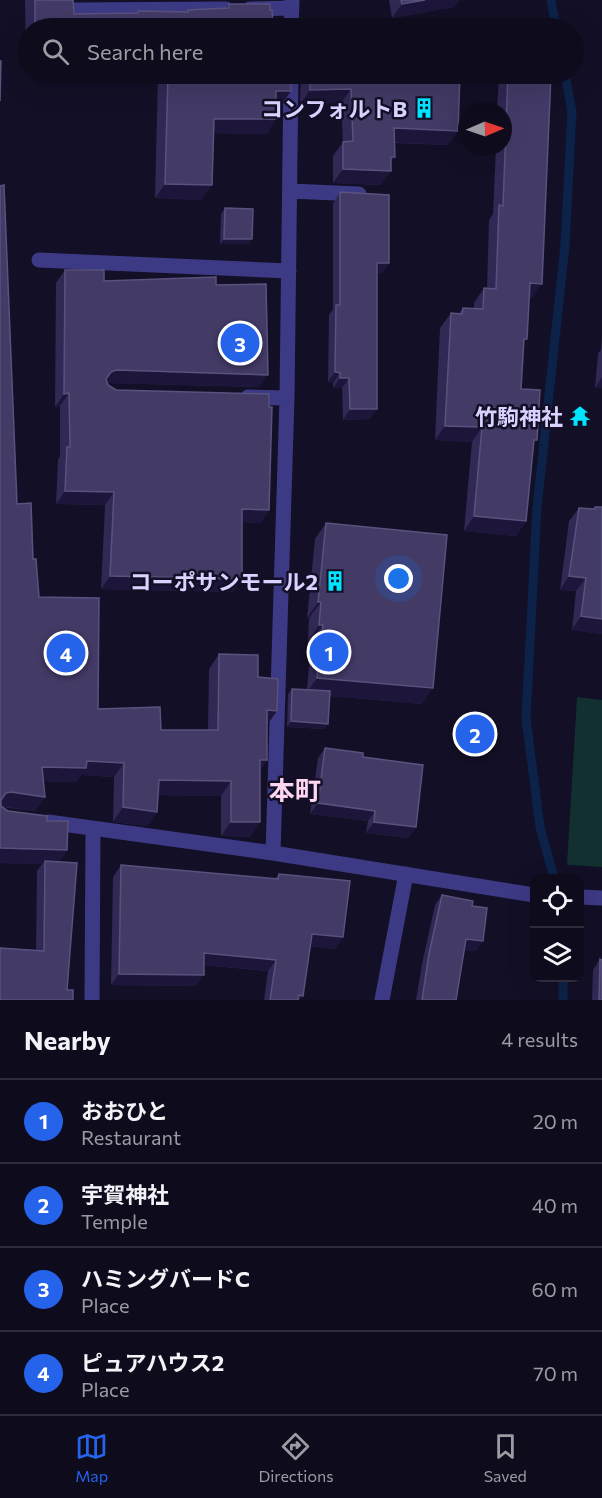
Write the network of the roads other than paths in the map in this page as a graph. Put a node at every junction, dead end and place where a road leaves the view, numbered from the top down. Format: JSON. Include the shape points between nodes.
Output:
{"nodes":[{"id":1,"x":292,"y":4,"type":"edge"},
{"id":2,"x":73,"y":10,"type":"edge"},
{"id":3,"x":291,"y":84,"type":"edge"},
{"id":4,"x":290,"y":191,"type":"junction"},
{"id":5,"x":374,"y":194,"type":"edge"},
{"id":6,"x":39,"y":260,"type":"dead end"},
{"id":7,"x":289,"y":271,"type":"junction"},
{"id":8,"x":239,"y":397,"type":"edge"},
{"id":9,"x":287,"y":398,"type":"junction"},
{"id":10,"x":35,"y":820,"type":"edge"},
{"id":11,"x":93,"y":829,"type":"junction"},
{"id":12,"x":273,"y":852,"type":"junction"},
{"id":13,"x":406,"y":874,"type":"junction"},
{"id":14,"x":530,"y":894,"type":"edge"},
{"id":15,"x":584,"y":897,"type":"edge"},
{"id":16,"x":602,"y":898,"type":"edge"},
{"id":17,"x":92,"y":1000,"type":"edge"},
{"id":18,"x":382,"y":1000,"type":"edge"}],
"edges":[{"from":1,"to":2,"type":"street"},
{"from":3,"to":4,"type":"street"},
{"from":4,"to":5,"type":"street"},
{"from":4,"to":7,"type":"street"},
{"from":6,"to":7,"type":"street"},
{"from":7,"to":9,"type":"street"},
{"from":8,"to":9,"type":"street"},
{"from":9,"to":12,"type":"street"},
{"from":10,"to":11,"type":"street"},
{"from":11,"to":12,"type":"street"},
{"from":11,"to":17,"type":"street"},
{"from":12,"to":13,"type":"street"},
{"from":13,"to":14,"type":"street"},
{"from":13,"to":18,"type":"street"},
{"from":15,"to":16,"type":"street"}]}
